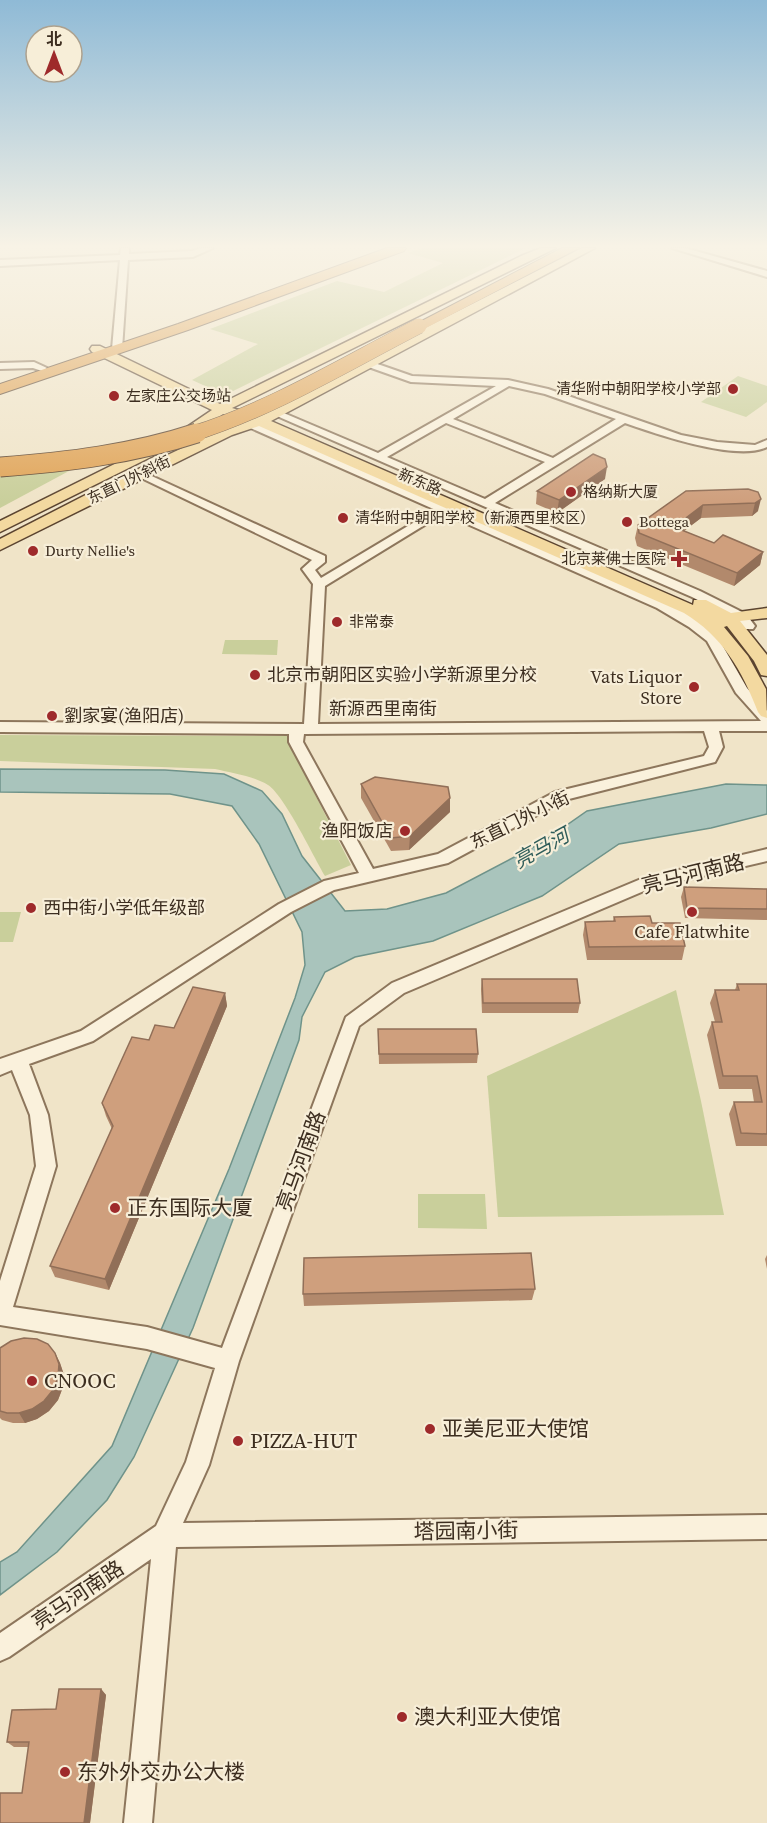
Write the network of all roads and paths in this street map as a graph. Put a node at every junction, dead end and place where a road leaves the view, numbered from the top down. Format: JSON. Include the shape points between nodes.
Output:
{"nodes":[{"id":1,"x":112,"y":333,"type":"edge"},
{"id":2,"x":149,"y":333,"type":"edge"},
{"id":3,"x":152,"y":333,"type":"edge"},
{"id":4,"x":372,"y":333,"type":"edge"},
{"id":5,"x":395,"y":333,"type":"edge"},
{"id":6,"x":397,"y":333,"type":"edge"},
{"id":7,"x":424,"y":333,"type":"edge"},
{"id":8,"x":109,"y":348,"type":"junction"},
{"id":9,"x":366,"y":363,"type":"junction"},
{"id":10,"x":0,"y":366,"type":"edge"},
{"id":11,"x":42,"y":368,"type":"junction"},
{"id":12,"x":0,"y":383,"type":"edge"},
{"id":13,"x":508,"y":383,"type":"junction"},
{"id":14,"x":0,"y":388,"type":"edge"},
{"id":15,"x":225,"y":405,"type":"junction"},
{"id":16,"x":621,"y":418,"type":"junction"},
{"id":17,"x":263,"y":419,"type":"junction"},
{"id":18,"x":446,"y":419,"type":"junction"},
{"id":19,"x":767,"y":443,"type":"edge"},
{"id":20,"x":0,"y":456,"type":"edge"},
{"id":21,"x":379,"y":457,"type":"junction"},
{"id":22,"x":552,"y":461,"type":"junction"},
{"id":23,"x":0,"y":467,"type":"edge"},
{"id":24,"x":139,"y":474,"type":"junction"},
{"id":25,"x":485,"y":502,"type":"junction"},
{"id":26,"x":432,"y":516,"type":"dead end"},
{"id":27,"x":0,"y":527,"type":"edge"},
{"id":28,"x":0,"y":545,"type":"edge"},
{"id":29,"x":319,"y":585,"type":"junction"},
{"id":30,"x":767,"y":614,"type":"edge"},
{"id":31,"x":734,"y":623,"type":"junction"},
{"id":32,"x":767,"y":623,"type":"edge"},
{"id":33,"x":767,"y":671,"type":"edge"},
{"id":34,"x":767,"y":712,"type":"edge"},
{"id":35,"x":767,"y":720,"type":"edge"},
{"id":36,"x":710,"y":726,"type":"junction"},
{"id":37,"x":767,"y":726,"type":"edge"},
{"id":38,"x":0,"y":727,"type":"edge"},
{"id":39,"x":304,"y":728,"type":"junction"},
{"id":40,"x":767,"y":855,"type":"edge"},
{"id":41,"x":369,"y":877,"type":"junction"},
{"id":42,"x":9,"y":1064,"type":"edge"},
{"id":43,"x":0,"y":1315,"type":"edge"},
{"id":44,"x":228,"y":1361,"type":"junction"},
{"id":45,"x":767,"y":1527,"type":"edge"},
{"id":46,"x":165,"y":1535,"type":"junction"},
{"id":47,"x":0,"y":1648,"type":"edge"},
{"id":48,"x":138,"y":1823,"type":"edge"}],
"edges":[{"from":1,"to":8,"type":"street"},
{"from":2,"to":8,"type":"highway"},
{"from":3,"to":8,"type":"highway"},
{"from":4,"to":15,"type":"main road","name":"东直门外斜街"},
{"from":5,"to":20,"type":"highway","via":[[249,402],[172,430],[100,445]]},
{"from":6,"to":23,"type":"highway","bridge":true,"via":[[264,405],[205,430],[74,460]]},
{"from":7,"to":9,"type":"main road","name":"东直门外斜街"},
{"from":8,"to":11,"type":"highway"},
{"from":8,"to":14,"type":"highway"},
{"from":8,"to":15,"type":"main road"},
{"from":9,"to":13,"type":"street","via":[[411,380]]},
{"from":9,"to":17,"type":"main road","name":"东直门外斜街"},
{"from":10,"to":11,"type":"street"},
{"from":11,"to":12,"type":"highway"},
{"from":13,"to":16,"type":"street","via":[[548,392]]},
{"from":13,"to":18,"type":"street"},
{"from":15,"to":17,"type":"main road","name":"新东路"},
{"from":15,"to":27,"type":"main road","name":"东直门外斜街","via":[[186,434]]},
{"from":16,"to":19,"type":"street","via":[[679,438],[717,445],[757,448]]},
{"from":16,"to":22,"type":"street"},
{"from":17,"to":21,"type":"street"},
{"from":17,"to":24,"type":"main road","name":"东直门外斜街"},
{"from":17,"to":31,"type":"main road","name":"新东路","via":[[667,599]]},
{"from":17,"to":35,"type":"street","via":[[662,605],[694,624],[712,639],[741,690]]},
{"from":18,"to":21,"type":"street"},
{"from":18,"to":22,"type":"street"},
{"from":21,"to":25,"type":"street"},
{"from":22,"to":25,"type":"street"},
{"from":24,"to":28,"type":"main road","name":"东直门外斜街"},
{"from":24,"to":29,"type":"street","via":[[321,559],[308,569]]},
{"from":25,"to":31,"type":"street","via":[[687,590]]},
{"from":26,"to":29,"type":"street"},
{"from":29,"to":39,"type":"street"},
{"from":30,"to":31,"type":"main road"},
{"from":31,"to":32,"type":"main road"},
{"from":31,"to":33,"type":"main road","name":"新东路"},
{"from":31,"to":34,"type":"main road","name":"新东路","via":[[743,663]]},
{"from":36,"to":37,"type":"street","name":"新源西里南街"},
{"from":36,"to":39,"type":"street","name":"新源西里南街"},
{"from":36,"to":41,"type":"street","name":"东直门外小街","via":[[716,747],[710,759],[560,796],[442,859]]},
{"from":38,"to":39,"type":"street","name":"新源西里南街"},
{"from":39,"to":41,"type":"street","via":[[296,742]]},
{"from":40,"to":44,"type":"street","name":"亮马河南路","via":[[646,883],[398,988],[352,1022]]},
{"from":41,"to":42,"type":"street","name":"东直门外小街","via":[[330,885],[285,908],[87,1036]]},
{"from":42,"to":43,"type":"street","via":[[39,1115],[46,1166]]},
{"from":43,"to":44,"type":"street","via":[[147,1338]]},
{"from":44,"to":46,"type":"street","name":"亮马河南路","via":[[197,1465]]},
{"from":45,"to":46,"type":"street","name":"塔园南小街"},
{"from":46,"to":47,"type":"street","name":"亮马河南路"},
{"from":46,"to":48,"type":"street"}]}
